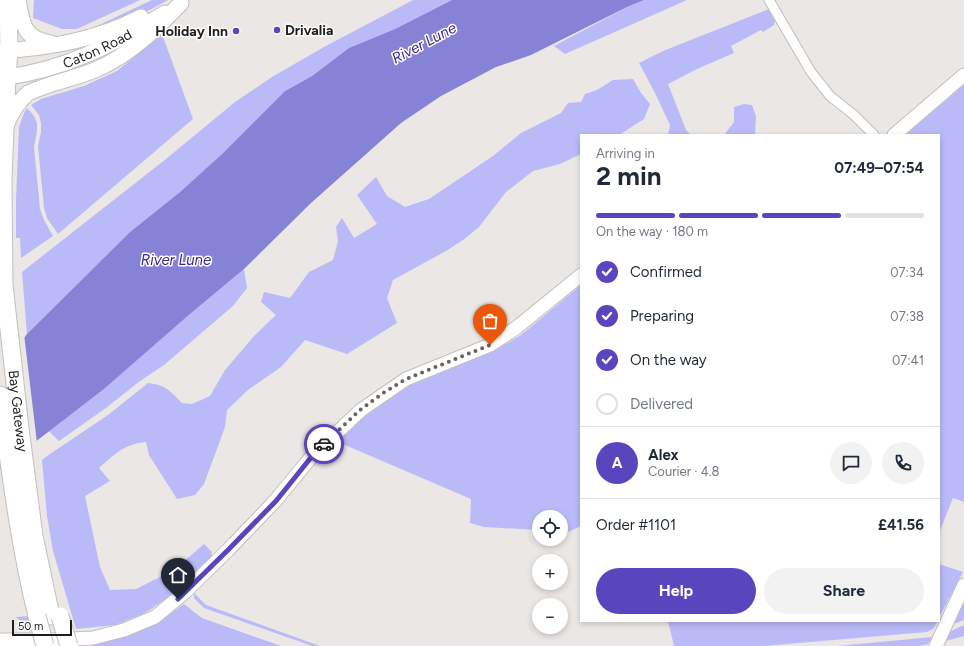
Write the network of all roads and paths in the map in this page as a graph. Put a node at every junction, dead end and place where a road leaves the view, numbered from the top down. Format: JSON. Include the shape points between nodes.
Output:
{"nodes":[{"id":1,"x":8,"y":0,"type":"edge"},
{"id":2,"x":18,"y":0,"type":"edge"},
{"id":3,"x":769,"y":0,"type":"edge"},
{"id":4,"x":180,"y":1,"type":"edge"},
{"id":5,"x":60,"y":45,"type":"junction"},
{"id":6,"x":3,"y":65,"type":"edge"},
{"id":7,"x":964,"y":75,"type":"edge"},
{"id":8,"x":5,"y":126,"type":"junction"},
{"id":9,"x":873,"y":134,"type":"edge"},
{"id":10,"x":895,"y":134,"type":"edge"},
{"id":11,"x":580,"y":276,"type":"edge"},
{"id":12,"x":0,"y":395,"type":"edge"},
{"id":13,"x":964,"y":585,"type":"edge"},
{"id":14,"x":50,"y":616,"type":"junction"},
{"id":15,"x":0,"y":640,"type":"edge"},
{"id":16,"x":44,"y":646,"type":"edge"},
{"id":17,"x":59,"y":646,"type":"edge"},
{"id":18,"x":69,"y":646,"type":"edge"},
{"id":19,"x":936,"y":646,"type":"edge"}],
"edges":[{"from":1,"to":6,"type":"highway","name":"Bay Gateway"},
{"from":2,"to":5,"type":"main road","via":[[23,25],[34,39]]},
{"from":3,"to":9,"type":"street","via":[[811,72],[830,96]]},
{"from":4,"to":5,"type":"main road","name":"Caton Road","via":[[101,34]]},
{"from":4,"to":6,"type":"main road","name":"Caton Road","via":[[129,34],[68,63],[38,71]]},
{"from":4,"to":8,"type":"main road","via":[[154,31],[112,61],[28,93],[12,110]]},
{"from":5,"to":6,"type":"main road","name":"Caton Road"},
{"from":6,"to":8,"type":"highway","name":"Bay Gateway"},
{"from":7,"to":10,"type":"street"},
{"from":8,"to":14,"type":"highway","name":"Bay Gateway","via":[[4,285],[9,341],[22,450]]},
{"from":11,"to":15,"type":"street","via":[[516,328],[490,345],[406,379],[360,410],[313,455],[276,501],[228,550],[171,605],[155,616],[124,630],[93,638]]},
{"from":12,"to":14,"type":"highway","name":"Bay Gateway","via":[[26,573]]},
{"from":13,"to":19,"type":"street"},
{"from":14,"to":16,"type":"highway","name":"Bay Gateway","bridge":true},
{"from":14,"to":17,"type":"highway","name":"Bay Gateway"},
{"from":14,"to":18,"type":"highway","bridge":true}]}
